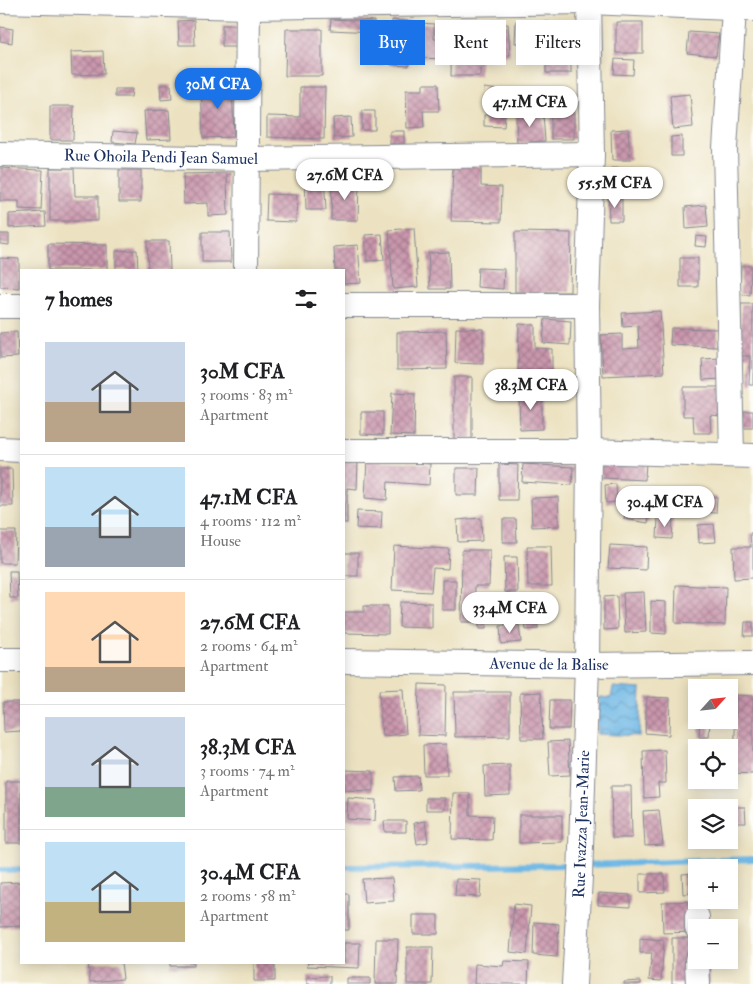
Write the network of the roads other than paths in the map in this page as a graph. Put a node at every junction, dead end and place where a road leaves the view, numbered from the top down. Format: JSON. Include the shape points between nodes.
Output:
{"nodes":[{"id":1,"x":0,"y":1,"type":"edge"},
{"id":2,"x":589,"y":1,"type":"edge"},
{"id":3,"x":248,"y":4,"type":"edge"},
{"id":4,"x":744,"y":10,"type":"edge"},
{"id":5,"x":0,"y":154,"type":"edge"},
{"id":6,"x":592,"y":154,"type":"junction"},
{"id":7,"x":246,"y":159,"type":"junction"},
{"id":8,"x":246,"y":269,"type":"edge"},
{"id":9,"x":345,"y":305,"type":"edge"},
{"id":10,"x":587,"y":305,"type":"junction"},
{"id":11,"x":0,"y":306,"type":"edge"},
{"id":12,"x":20,"y":306,"type":"edge"},
{"id":13,"x":0,"y":449,"type":"edge"},
{"id":14,"x":20,"y":450,"type":"edge"},
{"id":15,"x":345,"y":451,"type":"edge"},
{"id":16,"x":589,"y":451,"type":"junction"},
{"id":17,"x":743,"y":456,"type":"edge"},
{"id":18,"x":0,"y":660,"type":"edge"},
{"id":19,"x":20,"y":660,"type":"edge"},
{"id":20,"x":345,"y":661,"type":"edge"},
{"id":21,"x":753,"y":663,"type":"edge"},
{"id":22,"x":587,"y":665,"type":"junction"},
{"id":23,"x":697,"y":969,"type":"edge"},
{"id":24,"x":574,"y":984,"type":"edge"},
{"id":25,"x":698,"y":984,"type":"edge"}],
"edges":[{"from":1,"to":3,"type":"street"},
{"from":2,"to":3,"type":"street"},
{"from":2,"to":4,"type":"street"},
{"from":2,"to":6,"type":"street","name":"Rue Ivazza Jean-Marie"},
{"from":3,"to":7,"type":"street"},
{"from":4,"to":17,"type":"street","via":[[725,148]]},
{"from":5,"to":7,"type":"street","name":"Rue Ohoila Pendi Jean Samuel"},
{"from":6,"to":7,"type":"street","name":"Rue Ohoila Pendi Jean Samuel"},
{"from":6,"to":10,"type":"street","name":"Rue Ivazza Jean-Marie"},
{"from":7,"to":8,"type":"street"},
{"from":9,"to":10,"type":"street"},
{"from":10,"to":16,"type":"street","name":"Rue Ivazza Jean-Marie"},
{"from":11,"to":12,"type":"street"},
{"from":13,"to":14,"type":"street"},
{"from":15,"to":16,"type":"street"},
{"from":16,"to":17,"type":"street"},
{"from":16,"to":22,"type":"street","name":"Rue Ivazza Jean-Marie"},
{"from":18,"to":19,"type":"street"},
{"from":20,"to":22,"type":"street","name":"Avenue de la Balise"},
{"from":21,"to":22,"type":"street","name":"Avenue de la Balise"},
{"from":22,"to":24,"type":"street","name":"Rue Ivazza Jean-Marie"},
{"from":23,"to":25,"type":"street"}]}
